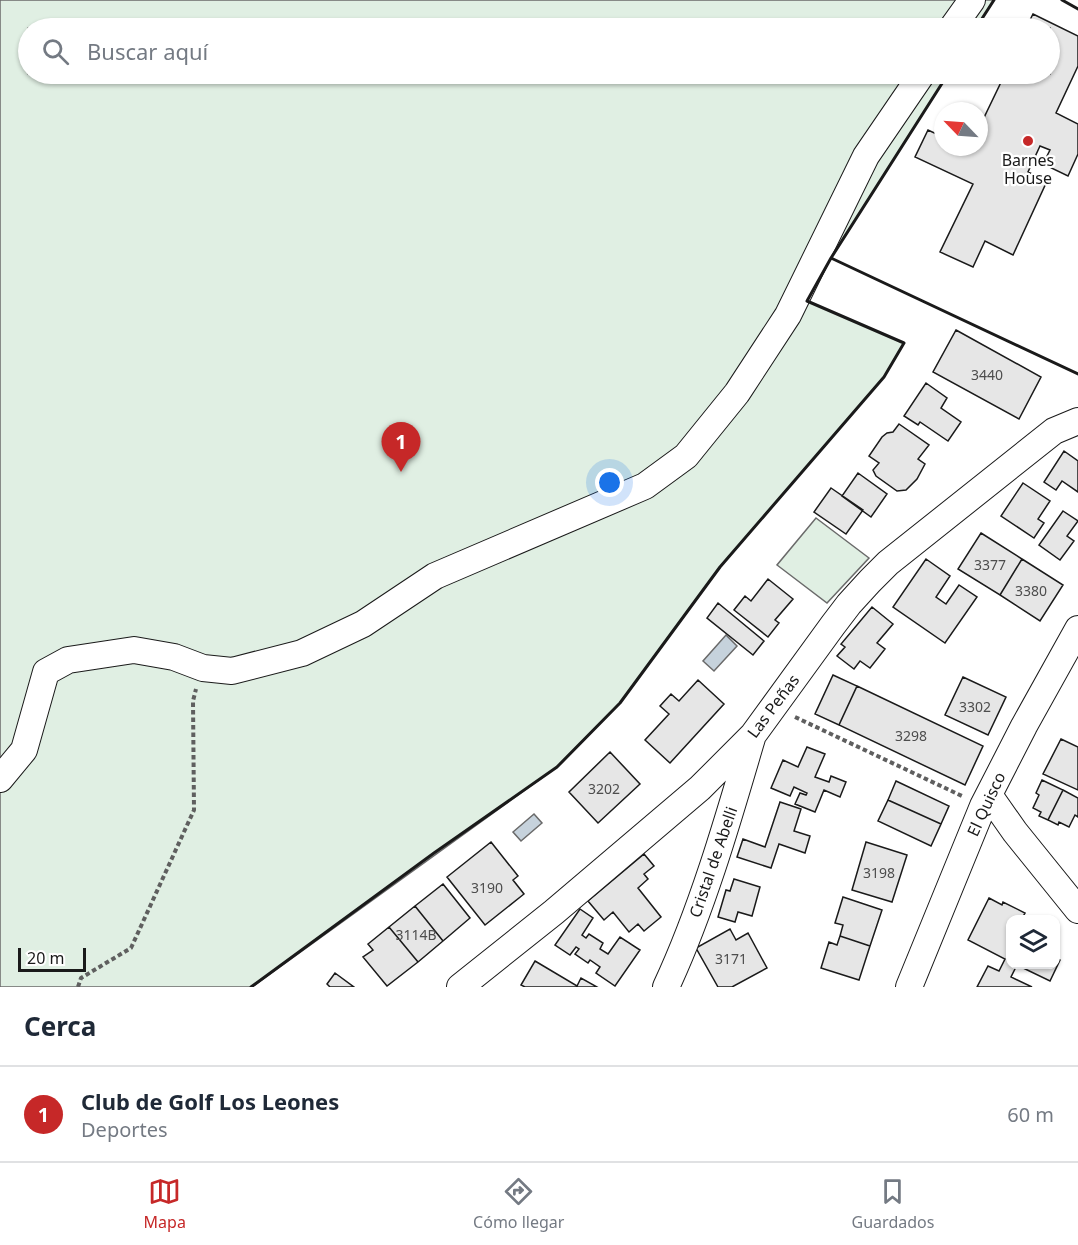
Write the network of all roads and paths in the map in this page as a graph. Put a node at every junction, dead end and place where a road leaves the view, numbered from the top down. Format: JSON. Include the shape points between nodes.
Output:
{"nodes":[{"id":1,"x":972,"y":0,"type":"edge"},
{"id":2,"x":959,"y":18,"type":"edge"},
{"id":3,"x":915,"y":84,"type":"edge"},
{"id":4,"x":1078,"y":421,"type":"edge"},
{"id":5,"x":1078,"y":629,"type":"edge"},
{"id":6,"x":202,"y":668,"type":"junction"},
{"id":7,"x":773,"y":707,"type":"junction"},
{"id":8,"x":753,"y":735,"type":"junction"},
{"id":9,"x":0,"y":778,"type":"edge"},
{"id":10,"x":986,"y":800,"type":"junction"},
{"id":11,"x":1078,"y":909,"type":"edge"},
{"id":12,"x":78,"y":987,"type":"edge"},
{"id":13,"x":460,"y":987,"type":"edge"},
{"id":14,"x":666,"y":987,"type":"edge"},
{"id":15,"x":909,"y":987,"type":"edge"}],
"edges":[{"from":1,"to":2,"type":"street"},
{"from":3,"to":6,"type":"street","via":[[866,156],[788,315],[737,393],[686,456],[645,486],[435,576],[363,624],[302,653],[232,671]]},
{"from":4,"to":7,"type":"street","name":"Las Peñas","via":[[1054,431],[888,563],[849,604]]},
{"from":5,"to":10,"type":"street","name":"El Quisco"},
{"from":6,"to":9,"type":"street","via":[[174,657],[134,650],[68,660],[46,672],[24,750]]},
{"from":6,"to":12,"type":"path","via":[[193,701],[194,810],[131,948],[81,978]]},
{"from":7,"to":8,"type":"street","name":"Las Peñas"},
{"from":7,"to":10,"type":"path"},
{"from":8,"to":13,"type":"street","name":"Las Peñas","via":[[700,788]]},
{"from":8,"to":14,"type":"street","name":"Cristal de Abelli","via":[[729,817]]},
{"from":10,"to":11,"type":"street"},
{"from":10,"to":15,"type":"street","name":"El Quisco"}]}
